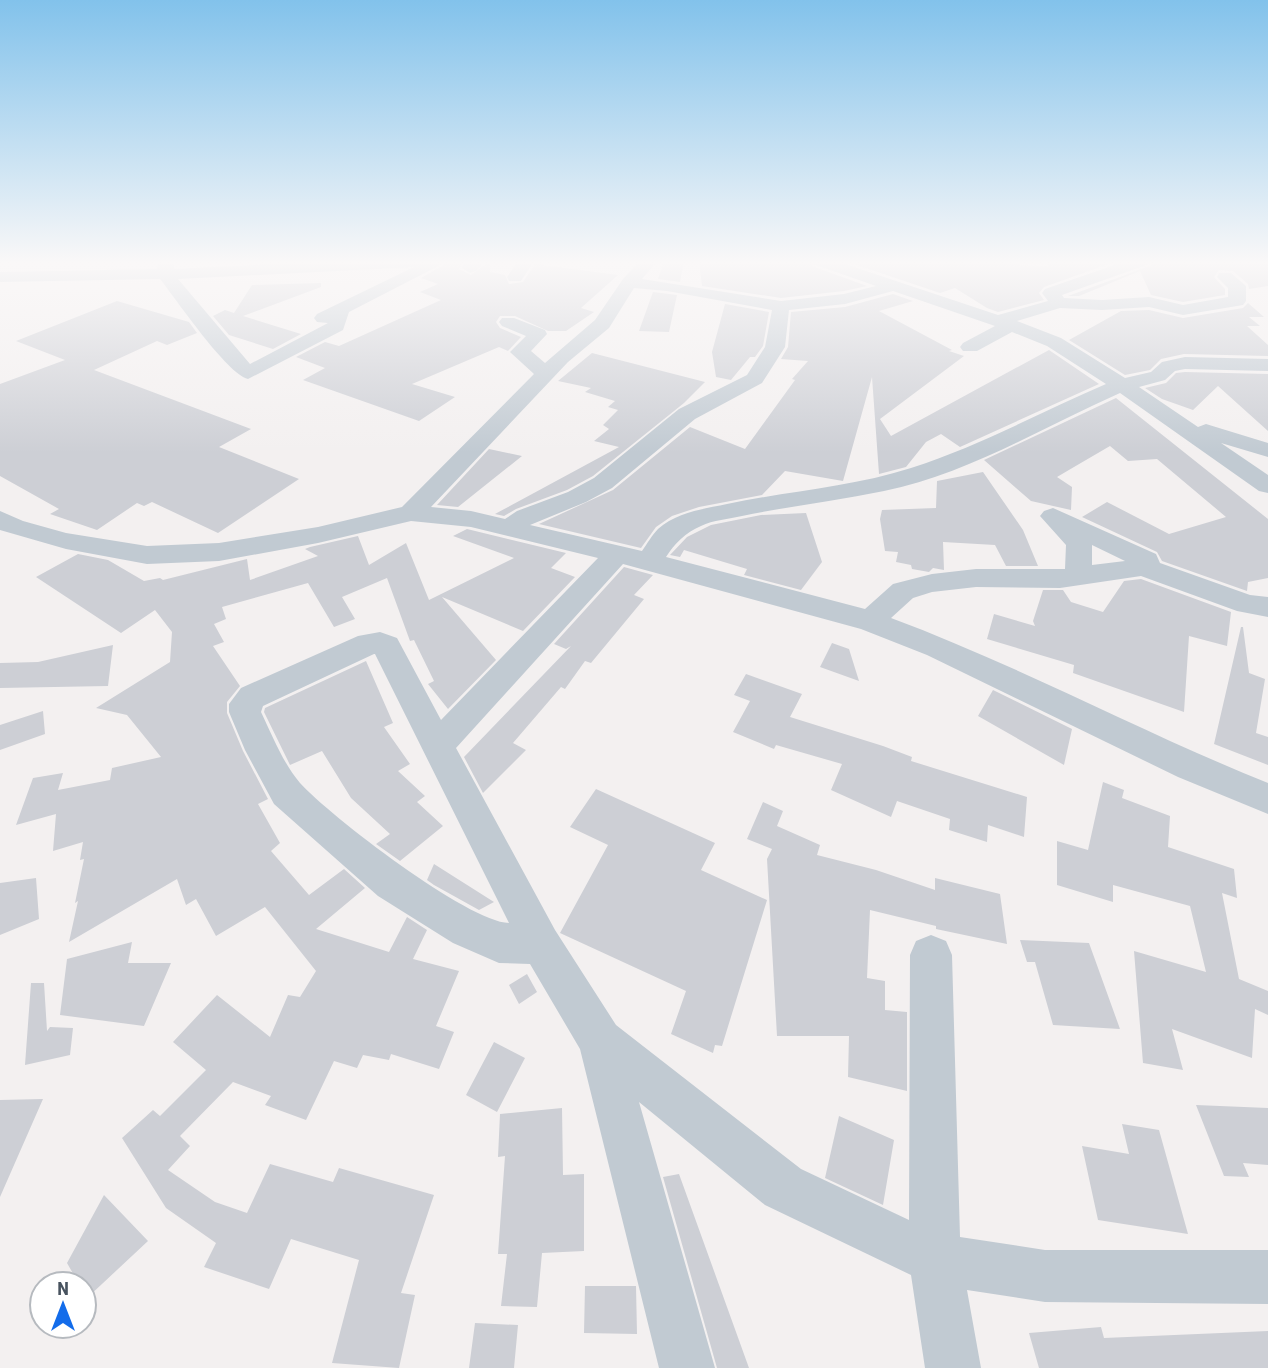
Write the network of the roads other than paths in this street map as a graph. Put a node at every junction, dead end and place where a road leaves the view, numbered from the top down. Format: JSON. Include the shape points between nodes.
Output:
{"nodes":[{"id":1,"x":213,"y":325,"type":"edge"},
{"id":2,"x":305,"y":325,"type":"edge"},
{"id":3,"x":336,"y":325,"type":"edge"},
{"id":4,"x":515,"y":325,"type":"edge"},
{"id":5,"x":601,"y":325,"type":"edge"},
{"id":6,"x":778,"y":325,"type":"edge"},
{"id":7,"x":1002,"y":325,"type":"edge"},
{"id":8,"x":1010,"y":325,"type":"edge"},
{"id":9,"x":280,"y":335,"type":"dead end"},
{"id":10,"x":970,"y":347,"type":"dead end"},
{"id":11,"x":1268,"y":365,"type":"edge"},
{"id":12,"x":546,"y":373,"type":"junction"},
{"id":13,"x":1122,"y":385,"type":"junction"},
{"id":14,"x":1176,"y":421,"type":"junction"},
{"id":15,"x":1268,"y":450,"type":"edge"},
{"id":16,"x":1268,"y":486,"type":"edge"},
{"id":17,"x":411,"y":513,"type":"junction"},
{"id":18,"x":5,"y":526,"type":"edge"},
{"id":19,"x":509,"y":528,"type":"junction"},
{"id":20,"x":617,"y":554,"type":"junction"},
{"id":21,"x":649,"y":561,"type":"junction"},
{"id":22,"x":1147,"y":569,"type":"junction"},
{"id":23,"x":1078,"y":575,"type":"junction"},
{"id":24,"x":1268,"y":607,"type":"edge"},
{"id":25,"x":870,"y":621,"type":"junction"},
{"id":26,"x":438,"y":746,"type":"junction"},
{"id":27,"x":1268,"y":799,"type":"edge"},
{"id":28,"x":541,"y":944,"type":"junction"},
{"id":29,"x":931,"y":955,"type":"dead end"},
{"id":30,"x":600,"y":1041,"type":"junction"},
{"id":31,"x":935,"y":1259,"type":"junction"},
{"id":32,"x":1268,"y":1277,"type":"edge"},
{"id":33,"x":687,"y":1368,"type":"edge"},
{"id":34,"x":953,"y":1368,"type":"edge"}],
"edges":[{"from":1,"to":3,"type":"street","via":[[248,373]]},
{"from":2,"to":9,"type":"street"},
{"from":4,"to":12,"type":"street","via":[[538,334],[520,352]]},
{"from":5,"to":12,"type":"street"},
{"from":6,"to":19,"type":"street","via":[[775,347],[755,379],[687,414],[603,483]]},
{"from":7,"to":10,"type":"street"},
{"from":8,"to":13,"type":"street","via":[[1055,342]]},
{"from":11,"to":13,"type":"street","via":[[1185,363]]},
{"from":12,"to":17,"type":"street"},
{"from":13,"to":14,"type":"street"},
{"from":13,"to":21,"type":"street","via":[[991,447],[884,484],[694,519],[667,535]]},
{"from":14,"to":15,"type":"street"},
{"from":14,"to":16,"type":"street"},
{"from":17,"to":18,"type":"street","via":[[219,552],[147,555]]},
{"from":17,"to":19,"type":"street"},
{"from":19,"to":20,"type":"street"},
{"from":20,"to":21,"type":"street"},
{"from":20,"to":26,"type":"street"},
{"from":21,"to":25,"type":"street"},
{"from":22,"to":23,"type":"street"},
{"from":22,"to":23,"type":"street","via":[[1146,560],[1053,516],[1079,543]]},
{"from":22,"to":24,"type":"street"},
{"from":23,"to":25,"type":"street","via":[[932,583],[903,591]]},
{"from":25,"to":27,"type":"street","via":[[938,647],[1190,767]]},
{"from":26,"to":28,"type":"street"},
{"from":26,"to":28,"type":"street","via":[[387,646],[380,643],[252,697],[246,704],[261,750],[287,793],[392,883],[499,943]]},
{"from":28,"to":30,"type":"street"},
{"from":29,"to":31,"type":"street"},
{"from":30,"to":31,"type":"street","via":[[783,1188]]},
{"from":30,"to":33,"type":"street"},
{"from":31,"to":32,"type":"street","via":[[1045,1276]]},
{"from":31,"to":34,"type":"street"}]}
